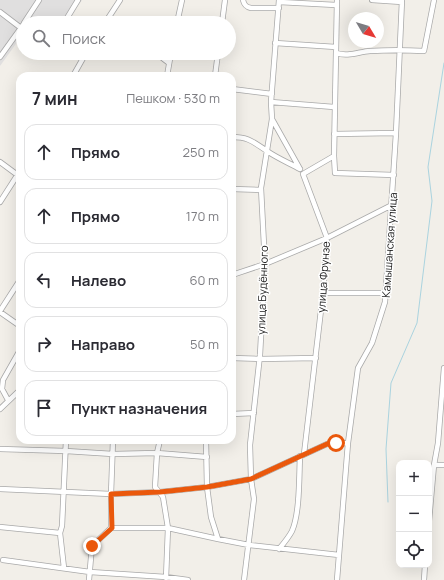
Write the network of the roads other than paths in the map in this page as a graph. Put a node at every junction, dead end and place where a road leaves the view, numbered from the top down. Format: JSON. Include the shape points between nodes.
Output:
{"nodes":[{"id":1,"x":39,"y":0,"type":"edge"},
{"id":2,"x":78,"y":0,"type":"edge"},
{"id":3,"x":120,"y":0,"type":"edge"},
{"id":4,"x":182,"y":0,"type":"edge"},
{"id":5,"x":225,"y":0,"type":"edge"},
{"id":6,"x":243,"y":0,"type":"edge"},
{"id":7,"x":372,"y":0,"type":"edge"},
{"id":8,"x":434,"y":0,"type":"edge"},
{"id":9,"x":279,"y":1,"type":"edge"},
{"id":10,"x":402,"y":1,"type":"edge"},
{"id":11,"x":337,"y":3,"type":"edge"},
{"id":12,"x":279,"y":8,"type":"junction"},
{"id":13,"x":0,"y":12,"type":"edge"},
{"id":14,"x":29,"y":16,"type":"edge"},
{"id":15,"x":68,"y":16,"type":"edge"},
{"id":16,"x":109,"y":16,"type":"edge"},
{"id":17,"x":179,"y":16,"type":"edge"},
{"id":18,"x":223,"y":16,"type":"edge"},
{"id":19,"x":16,"y":21,"type":"edge"},
{"id":20,"x":16,"y":35,"type":"edge"},
{"id":21,"x":275,"y":43,"type":"junction"},
{"id":22,"x":399,"y":49,"type":"junction"},
{"id":23,"x":336,"y":50,"type":"junction"},
{"id":24,"x":0,"y":57,"type":"edge"},
{"id":25,"x":82,"y":60,"type":"edge"},
{"id":26,"x":165,"y":60,"type":"edge"},
{"id":27,"x":170,"y":60,"type":"edge"},
{"id":28,"x":217,"y":60,"type":"edge"},
{"id":29,"x":169,"y":63,"type":"junction"},
{"id":30,"x":76,"y":72,"type":"edge"},
{"id":31,"x":167,"y":72,"type":"edge"},
{"id":32,"x":216,"y":72,"type":"edge"},
{"id":33,"x":236,"y":90,"type":"edge"},
{"id":34,"x":272,"y":94,"type":"junction"},
{"id":35,"x":271,"y":102,"type":"junction"},
{"id":36,"x":334,"y":107,"type":"junction"},
{"id":37,"x":272,"y":119,"type":"junction"},
{"id":38,"x":396,"y":133,"type":"junction"},
{"id":39,"x":334,"y":134,"type":"junction"},
{"id":40,"x":236,"y":137,"type":"edge"},
{"id":41,"x":267,"y":151,"type":"junction"},
{"id":42,"x":334,"y":156,"type":"junction"},
{"id":43,"x":0,"y":162,"type":"edge"},
{"id":44,"x":300,"y":169,"type":"junction"},
{"id":45,"x":16,"y":172,"type":"edge"},
{"id":46,"x":303,"y":174,"type":"junction"},
{"id":47,"x":394,"y":175,"type":"junction"},
{"id":48,"x":16,"y":178,"type":"edge"},
{"id":49,"x":236,"y":189,"type":"edge"},
{"id":50,"x":261,"y":190,"type":"junction"},
{"id":51,"x":0,"y":202,"type":"edge"},
{"id":52,"x":392,"y":205,"type":"junction"},
{"id":53,"x":327,"y":238,"type":"junction"},
{"id":54,"x":265,"y":264,"type":"junction"},
{"id":55,"x":236,"y":274,"type":"edge"},
{"id":56,"x":16,"y":286,"type":"edge"},
{"id":57,"x":323,"y":293,"type":"junction"},
{"id":58,"x":385,"y":293,"type":"junction"},
{"id":59,"x":0,"y":311,"type":"edge"},
{"id":60,"x":16,"y":323,"type":"edge"},
{"id":61,"x":16,"y":357,"type":"edge"},
{"id":62,"x":236,"y":358,"type":"edge"},
{"id":63,"x":316,"y":358,"type":"junction"},
{"id":64,"x":260,"y":360,"type":"junction"},
{"id":65,"x":444,"y":368,"type":"edge"},
{"id":66,"x":16,"y":393,"type":"edge"},
{"id":67,"x":8,"y":400,"type":"junction"},
{"id":68,"x":0,"y":408,"type":"edge"},
{"id":69,"x":254,"y":413,"type":"junction"},
{"id":70,"x":236,"y":414,"type":"edge"},
{"id":71,"x":348,"y":443,"type":"junction"},
{"id":72,"x":66,"y":444,"type":"edge"},
{"id":73,"x":112,"y":444,"type":"edge"},
{"id":74,"x":159,"y":444,"type":"edge"},
{"id":75,"x":206,"y":444,"type":"edge"},
{"id":76,"x":0,"y":449,"type":"edge"},
{"id":77,"x":66,"y":451,"type":"junction"},
{"id":78,"x":157,"y":453,"type":"junction"},
{"id":79,"x":113,"y":454,"type":"junction"},
{"id":80,"x":302,"y":455,"type":"junction"},
{"id":81,"x":207,"y":457,"type":"junction"},
{"id":82,"x":434,"y":465,"type":"junction"},
{"id":83,"x":444,"y":465,"type":"edge"},
{"id":84,"x":251,"y":479,"type":"junction"},
{"id":85,"x":207,"y":487,"type":"junction"},
{"id":86,"x":0,"y":489,"type":"edge"},
{"id":87,"x":64,"y":491,"type":"junction"},
{"id":88,"x":160,"y":492,"type":"junction"},
{"id":89,"x":111,"y":494,"type":"junction"},
{"id":90,"x":431,"y":496,"type":"edge"},
{"id":91,"x":0,"y":527,"type":"edge"},
{"id":92,"x":112,"y":528,"type":"junction"},
{"id":93,"x":168,"y":528,"type":"junction"},
{"id":94,"x":60,"y":533,"type":"junction"},
{"id":95,"x":218,"y":539,"type":"junction"},
{"id":96,"x":249,"y":545,"type":"junction"},
{"id":97,"x":279,"y":549,"type":"junction"},
{"id":98,"x":339,"y":555,"type":"junction"},
{"id":99,"x":3,"y":560,"type":"dead end"},
{"id":100,"x":64,"y":568,"type":"junction"},
{"id":101,"x":425,"y":568,"type":"edge"},
{"id":102,"x":90,"y":572,"type":"junction"},
{"id":103,"x":166,"y":579,"type":"edge"},
{"id":104,"x":89,"y":580,"type":"edge"},
{"id":105,"x":188,"y":580,"type":"edge"},
{"id":106,"x":244,"y":580,"type":"edge"},
{"id":107,"x":337,"y":580,"type":"edge"},
{"id":108,"x":424,"y":580,"type":"edge"}],
"edges":[{"from":1,"to":14,"type":"street"},
{"from":2,"to":15,"type":"street"},
{"from":3,"to":16,"type":"street"},
{"from":4,"to":17,"type":"street"},
{"from":5,"to":18,"type":"street"},
{"from":6,"to":12,"type":"street","via":[[247,7],[251,8]]},
{"from":7,"to":10,"type":"street"},
{"from":8,"to":22,"type":"street","via":[[424,51]]},
{"from":9,"to":11,"type":"street"},
{"from":9,"to":12,"type":"street","name":"улица Будённого"},
{"from":10,"to":22,"type":"street","name":"Камышанская улица"},
{"from":11,"to":23,"type":"street"},
{"from":12,"to":21,"type":"street","name":"улица Будённого"},
{"from":13,"to":19,"type":"street"},
{"from":20,"to":24,"type":"street"},
{"from":21,"to":23,"type":"street"},
{"from":21,"to":34,"type":"street","name":"улица Будённого"},
{"from":22,"to":23,"type":"street","via":[[344,55]]},
{"from":22,"to":38,"type":"street","name":"Камышанская улица"},
{"from":23,"to":36,"type":"street"},
{"from":25,"to":30,"type":"street"},
{"from":26,"to":29,"type":"street"},
{"from":27,"to":29,"type":"street"},
{"from":28,"to":32,"type":"street"},
{"from":29,"to":31,"type":"street"},
{"from":33,"to":34,"type":"street"},
{"from":34,"to":35,"type":"street","name":"улица Будённого"},
{"from":35,"to":36,"type":"street"},
{"from":35,"to":37,"type":"street","name":"улица Будённого"},
{"from":36,"to":39,"type":"street"},
{"from":37,"to":41,"type":"street","name":"улица Будённого"},
{"from":37,"to":44,"type":"street","name":"улица Фрунзе"},
{"from":38,"to":39,"type":"street"},
{"from":38,"to":47,"type":"street","name":"Камышанская улица"},
{"from":39,"to":42,"type":"street"},
{"from":40,"to":41,"type":"street","via":[[249,139]]},
{"from":41,"to":44,"type":"street"},
{"from":41,"to":50,"type":"street","name":"улица Будённого"},
{"from":42,"to":46,"type":"street"},
{"from":42,"to":47,"type":"street","via":[[336,173]]},
{"from":43,"to":45,"type":"street"},
{"from":44,"to":46,"type":"street","name":"улица Фрунзе"},
{"from":46,"to":53,"type":"street","name":"улица Фрунзе"},
{"from":47,"to":52,"type":"street","name":"Камышанская улица"},
{"from":48,"to":51,"type":"street"},
{"from":49,"to":50,"type":"street"},
{"from":50,"to":54,"type":"street","name":"улица Будённого"},
{"from":52,"to":53,"type":"street"},
{"from":52,"to":58,"type":"street","name":"Камышанская улица"},
{"from":53,"to":54,"type":"street"},
{"from":53,"to":57,"type":"street","name":"улица Фрунзе"},
{"from":54,"to":55,"type":"street"},
{"from":54,"to":64,"type":"street","name":"улица Будённого"},
{"from":56,"to":59,"type":"street"},
{"from":57,"to":58,"type":"street"},
{"from":57,"to":63,"type":"street","name":"улица Фрунзе"},
{"from":58,"to":71,"type":"street","name":"Камышанская улица","via":[[385,302],[372,343],[358,368]]},
{"from":59,"to":60,"type":"street"},
{"from":61,"to":67,"type":"street","via":[[3,380],[2,389]]},
{"from":62,"to":64,"type":"street"},
{"from":63,"to":64,"type":"street"},
{"from":63,"to":80,"type":"street","name":"улица Фрунзе"},
{"from":64,"to":69,"type":"street","name":"улица Будённого"},
{"from":65,"to":82,"type":"street"},
{"from":66,"to":67,"type":"street"},
{"from":67,"to":68,"type":"street"},
{"from":69,"to":70,"type":"street"},
{"from":69,"to":84,"type":"street","name":"улица Будённого","via":[[250,445]]},
{"from":71,"to":80,"type":"street","via":[[327,444]]},
{"from":71,"to":98,"type":"street","name":"Камышанская улица"},
{"from":72,"to":77,"type":"street"},
{"from":73,"to":79,"type":"street"},
{"from":74,"to":78,"type":"street"},
{"from":75,"to":81,"type":"street"},
{"from":76,"to":77,"type":"street"},
{"from":77,"to":79,"type":"street"},
{"from":77,"to":87,"type":"street"},
{"from":78,"to":79,"type":"street"},
{"from":78,"to":81,"type":"street"},
{"from":78,"to":88,"type":"street","via":[[155,487]]},
{"from":79,"to":89,"type":"street"},
{"from":80,"to":84,"type":"street"},
{"from":80,"to":97,"type":"street","name":"улица Фрунзе","via":[[294,524]]},
{"from":81,"to":85,"type":"street"},
{"from":82,"to":83,"type":"street"},
{"from":82,"to":90,"type":"street"},
{"from":84,"to":85,"type":"street"},
{"from":84,"to":96,"type":"street","name":"улица Будённого","via":[[254,499]]},
{"from":85,"to":88,"type":"street"},
{"from":85,"to":95,"type":"street","via":[[211,517]]},
{"from":86,"to":87,"type":"street"},
{"from":87,"to":89,"type":"street"},
{"from":87,"to":94,"type":"street"},
{"from":88,"to":89,"type":"street"},
{"from":88,"to":93,"type":"street","via":[[164,497]]},
{"from":89,"to":92,"type":"street"},
{"from":91,"to":94,"type":"street"},
{"from":92,"to":93,"type":"street"},
{"from":92,"to":102,"type":"street","via":[[92,546]]},
{"from":93,"to":95,"type":"street"},
{"from":93,"to":103,"type":"street"},
{"from":94,"to":100,"type":"street"},
{"from":95,"to":96,"type":"street"},
{"from":96,"to":97,"type":"street"},
{"from":96,"to":106,"type":"street","name":"улица Будённого"},
{"from":97,"to":98,"type":"street"},
{"from":98,"to":107,"type":"street","name":"Камышанская улица"},
{"from":99,"to":100,"type":"street"},
{"from":100,"to":102,"type":"street"},
{"from":101,"to":108,"type":"street"},
{"from":102,"to":103,"type":"street"},
{"from":102,"to":104,"type":"street"},
{"from":103,"to":105,"type":"street"}]}
